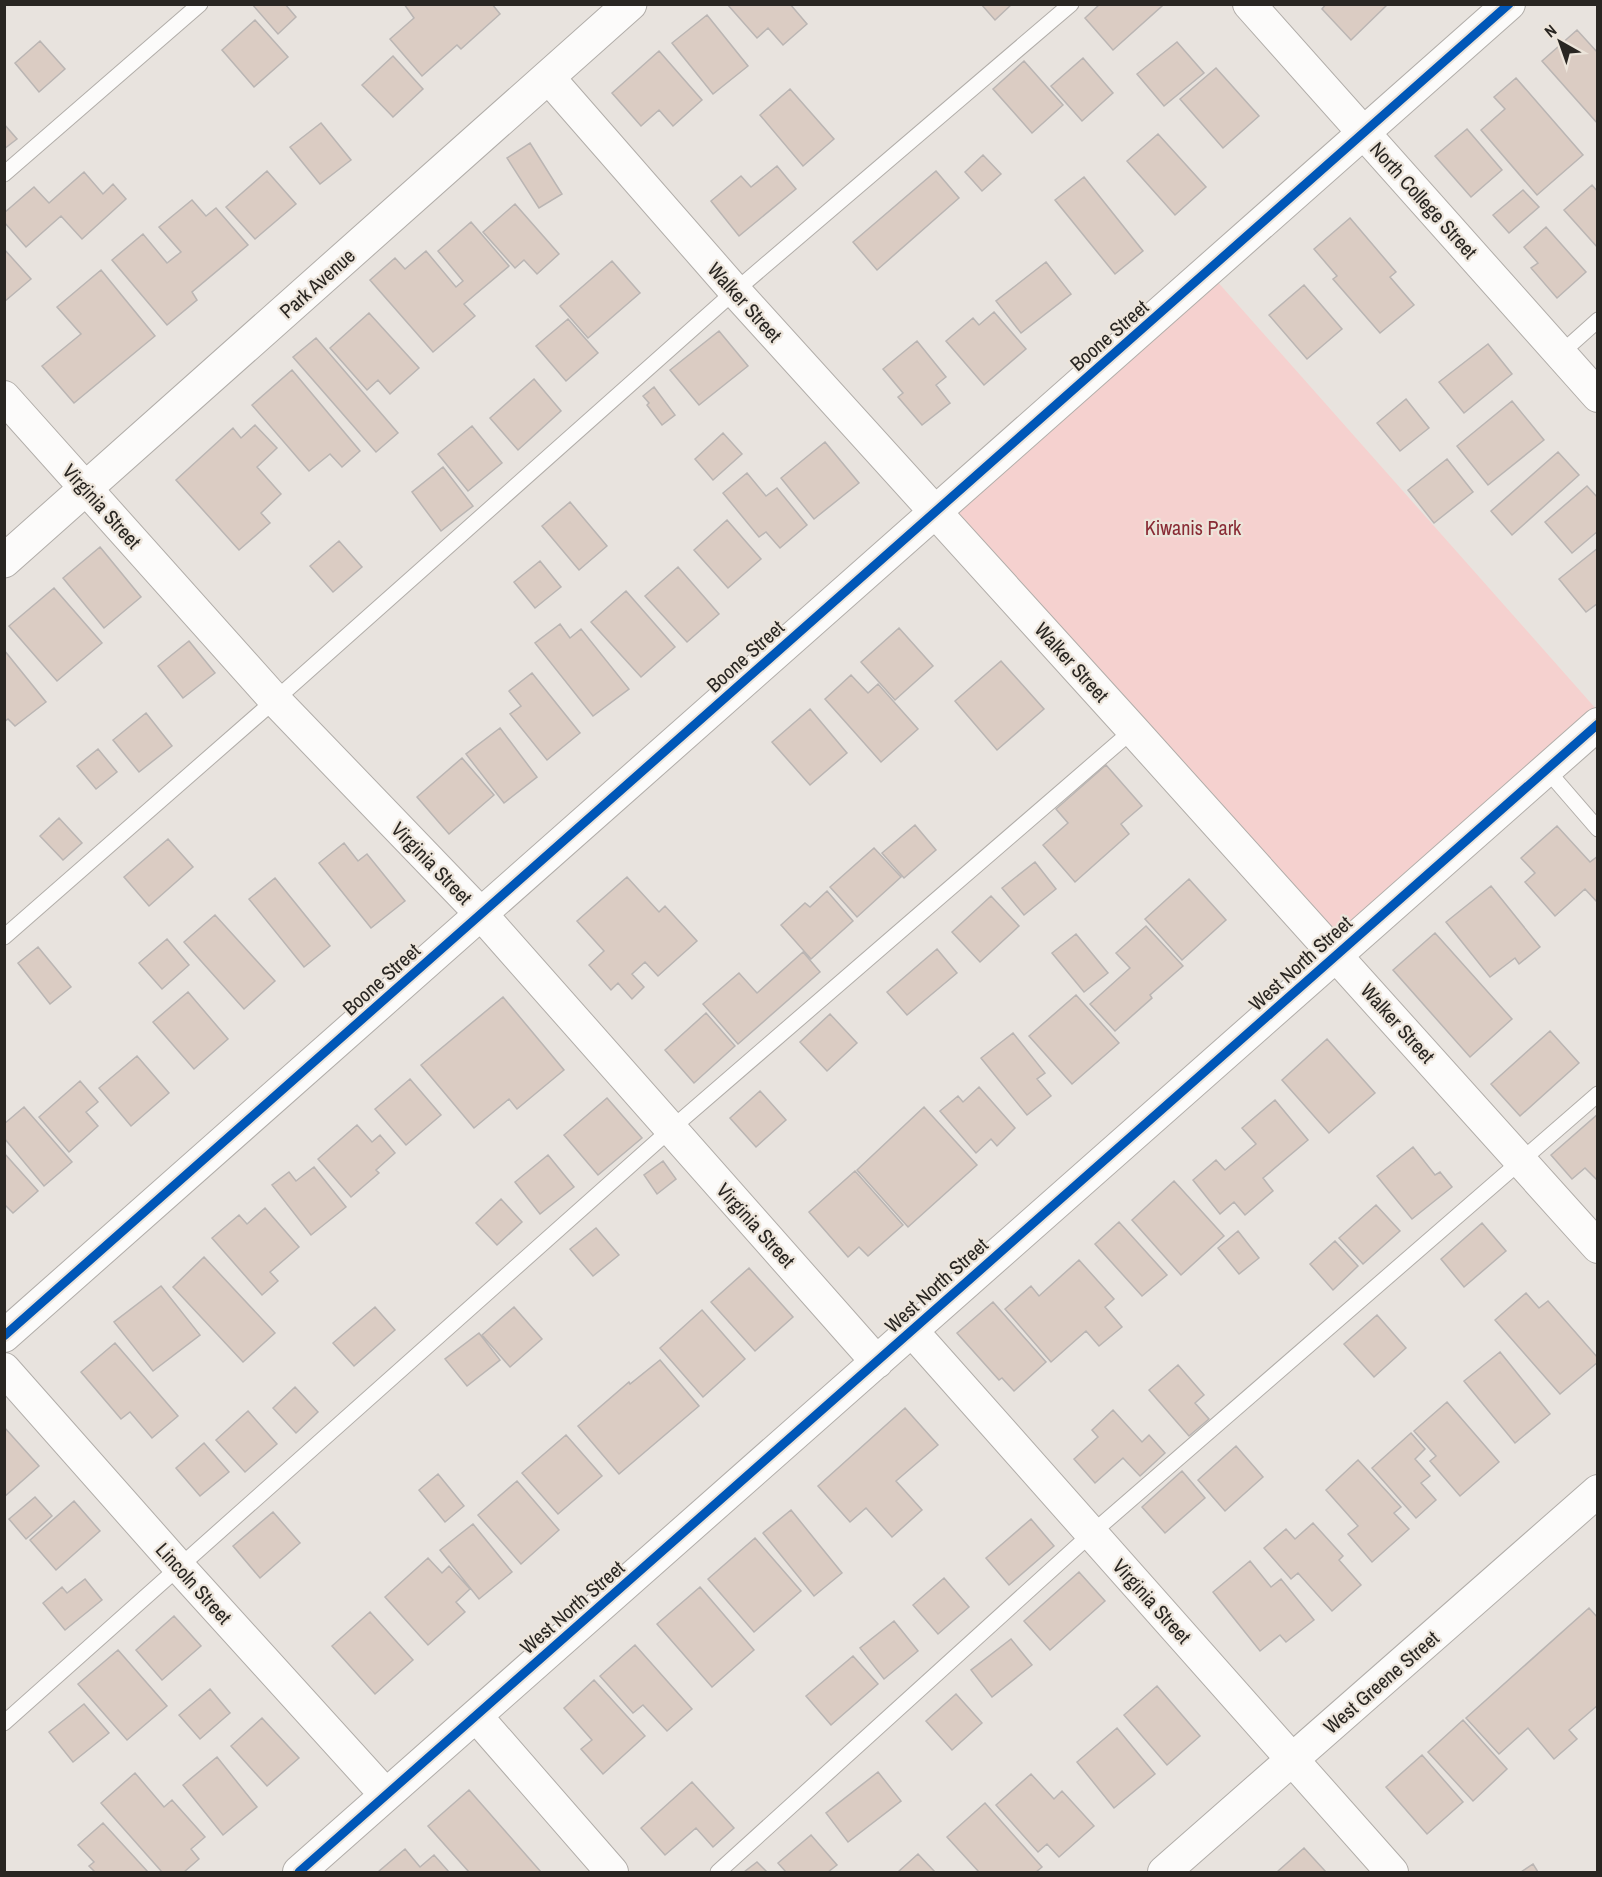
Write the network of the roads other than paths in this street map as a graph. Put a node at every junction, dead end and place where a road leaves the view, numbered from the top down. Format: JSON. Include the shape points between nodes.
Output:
{"nodes":[{"id":1,"x":200,"y":4,"type":"edge"},
{"id":2,"x":630,"y":4,"type":"edge"},
{"id":3,"x":1071,"y":4,"type":"edge"},
{"id":4,"x":1250,"y":4,"type":"edge"},
{"id":5,"x":1509,"y":4,"type":"edge"},
{"id":6,"x":548,"y":77,"type":"junction"},
{"id":7,"x":1364,"y":133,"type":"junction"},
{"id":8,"x":4,"y":174,"type":"edge"},
{"id":9,"x":735,"y":291,"type":"junction"},
{"id":10,"x":1598,"y":320,"type":"edge"},
{"id":11,"x":1560,"y":354,"type":"junction"},
{"id":12,"x":1598,"y":396,"type":"edge"},
{"id":13,"x":4,"y":397,"type":"edge"},
{"id":14,"x":87,"y":489,"type":"junction"},
{"id":15,"x":935,"y":512,"type":"junction"},
{"id":16,"x":4,"y":561,"type":"edge"},
{"id":17,"x":275,"y":700,"type":"junction"},
{"id":18,"x":1598,"y":724,"type":"edge"},
{"id":19,"x":1133,"y":730,"type":"junction"},
{"id":20,"x":1546,"y":769,"type":"junction"},
{"id":21,"x":1598,"y":829,"type":"edge"},
{"id":22,"x":481,"y":914,"type":"junction"},
{"id":23,"x":4,"y":937,"type":"edge"},
{"id":24,"x":1336,"y":955,"type":"junction"},
{"id":25,"x":1598,"y":1094,"type":"edge"},
{"id":26,"x":671,"y":1129,"type":"junction"},
{"id":27,"x":1521,"y":1160,"type":"junction"},
{"id":28,"x":1598,"y":1247,"type":"edge"},
{"id":29,"x":912,"y":1331,"type":"junction"},
{"id":30,"x":4,"y":1336,"type":"edge"},
{"id":31,"x":877,"y":1362,"type":"junction"},
{"id":32,"x":4,"y":1369,"type":"edge"},
{"id":33,"x":1598,"y":1491,"type":"edge"},
{"id":34,"x":1092,"y":1533,"type":"junction"},
{"id":35,"x":180,"y":1568,"type":"junction"},
{"id":36,"x":477,"y":1716,"type":"junction"},
{"id":37,"x":4,"y":1723,"type":"edge"},
{"id":38,"x":1293,"y":1759,"type":"junction"},
{"id":39,"x":386,"y":1795,"type":"junction"},
{"id":40,"x":299,"y":1872,"type":"edge"},
{"id":41,"x":612,"y":1872,"type":"edge"},
{"id":42,"x":718,"y":1872,"type":"edge"},
{"id":43,"x":1164,"y":1872,"type":"edge"},
{"id":44,"x":1392,"y":1872,"type":"edge"}],
"edges":[{"from":1,"to":8,"type":"lane"},
{"from":2,"to":6,"type":"street","name":"Park Avenue"},
{"from":3,"to":9,"type":"lane"},
{"from":4,"to":7,"type":"street","name":"North College Street"},
{"from":5,"to":7,"type":"street","name":"Boone Street"},
{"from":6,"to":9,"type":"street","name":"Walker Street"},
{"from":6,"to":14,"type":"street","name":"Park Avenue"},
{"from":7,"to":11,"type":"street","name":"North College Street"},
{"from":7,"to":15,"type":"street","name":"Boone Street"},
{"from":9,"to":15,"type":"street","name":"Walker Street"},
{"from":9,"to":17,"type":"lane"},
{"from":10,"to":11,"type":"lane"},
{"from":11,"to":12,"type":"street","name":"North College Street"},
{"from":13,"to":14,"type":"street","name":"Virginia Street"},
{"from":14,"to":16,"type":"street","name":"Park Avenue"},
{"from":14,"to":17,"type":"street","name":"Virginia Street"},
{"from":15,"to":19,"type":"street","name":"Walker Street"},
{"from":15,"to":22,"type":"street","name":"Boone Street"},
{"from":17,"to":22,"type":"street","name":"Virginia Street"},
{"from":17,"to":23,"type":"lane"},
{"from":18,"to":20,"type":"street","name":"West North Street"},
{"from":19,"to":24,"type":"street","name":"Walker Street"},
{"from":19,"to":26,"type":"lane"},
{"from":20,"to":21,"type":"lane"},
{"from":20,"to":24,"type":"street","name":"West North Street"},
{"from":22,"to":26,"type":"street","name":"Virginia Street"},
{"from":22,"to":30,"type":"street","name":"Boone Street"},
{"from":24,"to":27,"type":"street","name":"Walker Street"},
{"from":24,"to":29,"type":"street","name":"West North Street"},
{"from":25,"to":27,"type":"lane"},
{"from":26,"to":31,"type":"street","name":"Virginia Street"},
{"from":26,"to":35,"type":"lane"},
{"from":27,"to":28,"type":"street","name":"Walker Street"},
{"from":27,"to":34,"type":"lane"},
{"from":29,"to":31,"type":"street","name":"West North Street"},
{"from":29,"to":34,"type":"street","name":"Virginia Street"},
{"from":31,"to":36,"type":"street","name":"West North Street"},
{"from":32,"to":35,"type":"street","name":"Lincoln Street"},
{"from":33,"to":38,"type":"street","name":"West Greene Street"},
{"from":34,"to":38,"type":"street","name":"Virginia Street"},
{"from":34,"to":42,"type":"lane"},
{"from":35,"to":37,"type":"lane"},
{"from":35,"to":39,"type":"street","name":"Lincoln Street"},
{"from":36,"to":39,"type":"street","name":"West North Street"},
{"from":36,"to":41,"type":"street"},
{"from":38,"to":43,"type":"street","name":"West Greene Street"},
{"from":38,"to":44,"type":"street","name":"Virginia Street"},
{"from":39,"to":40,"type":"street","name":"West North Street"}]}
